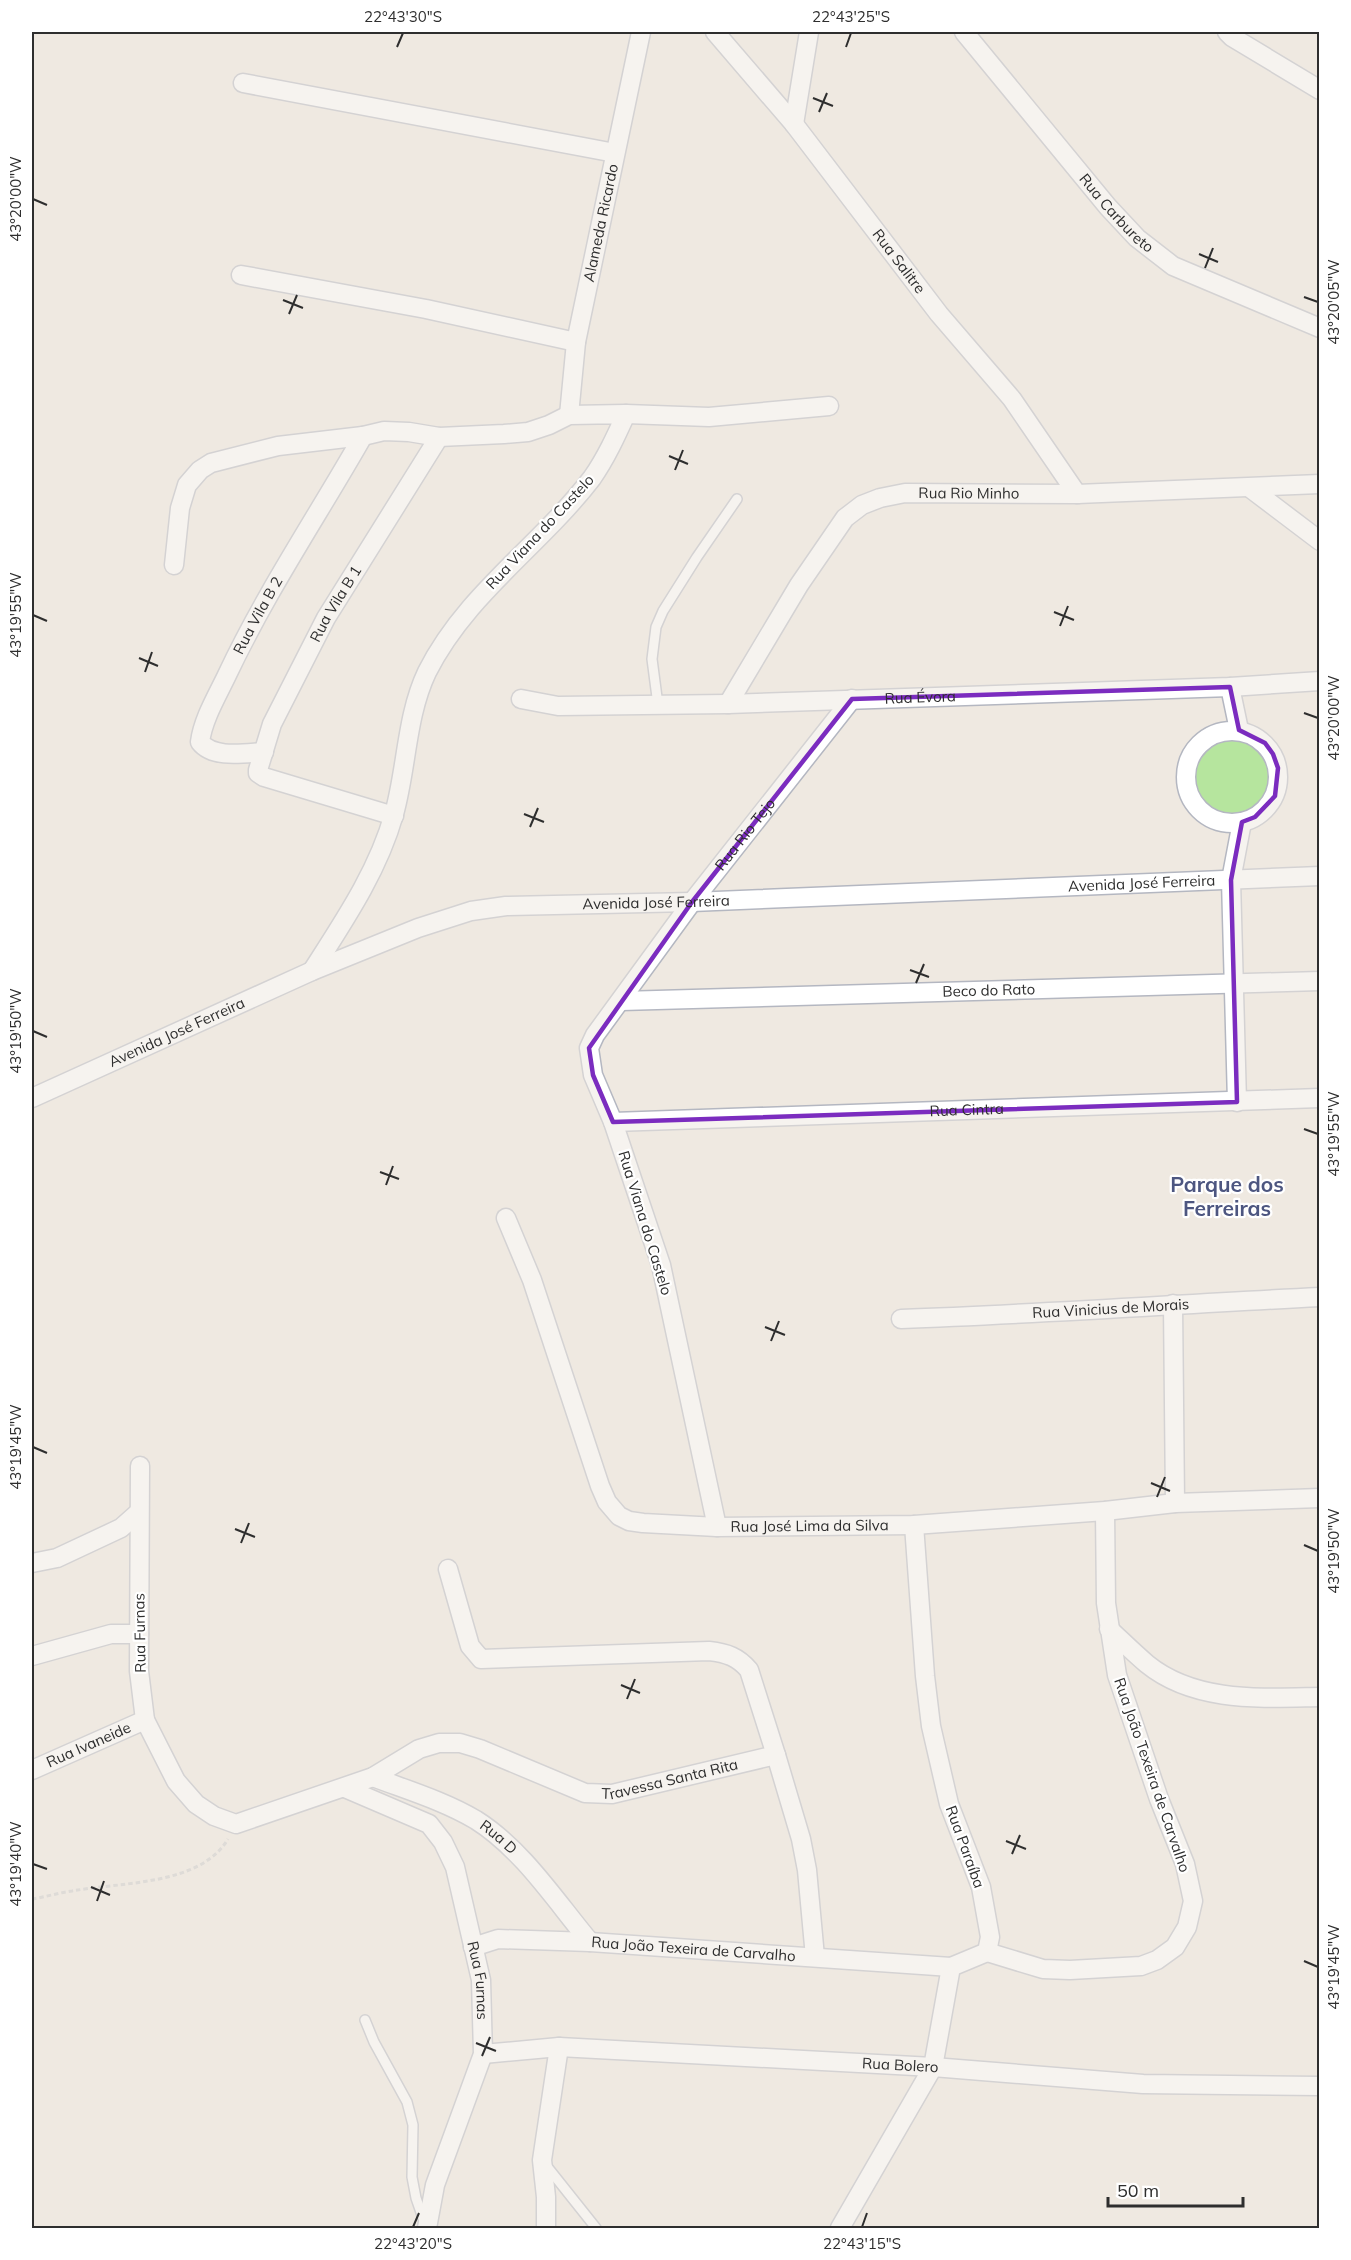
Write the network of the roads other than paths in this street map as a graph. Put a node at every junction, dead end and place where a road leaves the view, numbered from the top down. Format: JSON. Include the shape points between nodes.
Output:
{"nodes":[{"id":1,"x":641,"y":32,"type":"edge"},
{"id":2,"x":715,"y":32,"type":"edge"},
{"id":3,"x":809,"y":32,"type":"edge"},
{"id":4,"x":964,"y":32,"type":"edge"},
{"id":5,"x":1227,"y":32,"type":"edge"},
{"id":6,"x":243,"y":83,"type":"dead end"},
{"id":7,"x":1320,"y":90,"type":"edge"},
{"id":8,"x":794,"y":124,"type":"junction"},
{"id":9,"x":615,"y":153,"type":"junction"},
{"id":10,"x":241,"y":275,"type":"dead end"},
{"id":11,"x":1320,"y":328,"type":"edge"},
{"id":12,"x":576,"y":342,"type":"junction"},
{"id":13,"x":829,"y":406,"type":"dead end"},
{"id":14,"x":626,"y":414,"type":"junction"},
{"id":15,"x":569,"y":415,"type":"junction"},
{"id":16,"x":363,"y":436,"type":"junction"},
{"id":17,"x":439,"y":437,"type":"junction"},
{"id":18,"x":1320,"y":484,"type":"edge"},
{"id":19,"x":1250,"y":488,"type":"junction"},
{"id":20,"x":1077,"y":494,"type":"junction"},
{"id":21,"x":737,"y":499,"type":"dead end"},
{"id":22,"x":1320,"y":542,"type":"edge"},
{"id":23,"x":174,"y":565,"type":"dead end"},
{"id":24,"x":1320,"y":681,"type":"edge"},
{"id":25,"x":1230,"y":687,"type":"junction"},
{"id":26,"x":521,"y":699,"type":"dead end"},
{"id":27,"x":852,"y":699,"type":"junction"},
{"id":28,"x":728,"y":704,"type":"junction"},
{"id":29,"x":658,"y":705,"type":"junction"},
{"id":30,"x":1239,"y":730,"type":"junction"},
{"id":31,"x":264,"y":752,"type":"junction"},
{"id":32,"x":394,"y":816,"type":"junction"},
{"id":33,"x":1242,"y":822,"type":"junction"},
{"id":34,"x":1320,"y":876,"type":"edge"},
{"id":35,"x":1231,"y":879,"type":"junction"},
{"id":36,"x":692,"y":902,"type":"junction"},
{"id":37,"x":312,"y":971,"type":"junction"},
{"id":38,"x":1320,"y":981,"type":"edge"},
{"id":39,"x":1233,"y":984,"type":"junction"},
{"id":40,"x":621,"y":1001,"type":"junction"},
{"id":41,"x":32,"y":1098,"type":"edge"},
{"id":42,"x":1320,"y":1098,"type":"edge"},
{"id":43,"x":1237,"y":1102,"type":"junction"},
{"id":44,"x":613,"y":1122,"type":"junction"},
{"id":45,"x":506,"y":1218,"type":"dead end"},
{"id":46,"x":1320,"y":1297,"type":"edge"},
{"id":47,"x":1173,"y":1304,"type":"junction"},
{"id":48,"x":901,"y":1319,"type":"dead end"},
{"id":49,"x":140,"y":1466,"type":"dead end"},
{"id":50,"x":1320,"y":1498,"type":"edge"},
{"id":51,"x":1175,"y":1503,"type":"junction"},
{"id":52,"x":1105,"y":1511,"type":"junction"},
{"id":53,"x":139,"y":1512,"type":"junction"},
{"id":54,"x":914,"y":1525,"type":"junction"},
{"id":55,"x":717,"y":1527,"type":"junction"},
{"id":56,"x":32,"y":1563,"type":"edge"},
{"id":57,"x":448,"y":1569,"type":"dead end"},
{"id":58,"x":1109,"y":1629,"type":"junction"},
{"id":59,"x":139,"y":1634,"type":"junction"},
{"id":60,"x":32,"y":1656,"type":"edge"},
{"id":61,"x":1320,"y":1698,"type":"edge"},
{"id":62,"x":145,"y":1720,"type":"junction"},
{"id":63,"x":776,"y":1755,"type":"junction"},
{"id":64,"x":32,"y":1770,"type":"edge"},
{"id":65,"x":373,"y":1777,"type":"junction"},
{"id":66,"x":345,"y":1788,"type":"junction"},
{"id":67,"x":590,"y":1942,"type":"junction"},
{"id":68,"x":473,"y":1947,"type":"junction"},
{"id":69,"x":987,"y":1952,"type":"junction"},
{"id":70,"x":815,"y":1957,"type":"junction"},
{"id":71,"x":951,"y":1967,"type":"junction"},
{"id":72,"x":365,"y":2020,"type":"dead end"},
{"id":73,"x":559,"y":2048,"type":"junction"},
{"id":74,"x":483,"y":2054,"type":"junction"},
{"id":75,"x":933,"y":2067,"type":"junction"},
{"id":76,"x":1320,"y":2086,"type":"edge"},
{"id":77,"x":542,"y":2160,"type":"junction"},
{"id":78,"x":427,"y":2227,"type":"edge"},
{"id":79,"x":546,"y":2229,"type":"edge"},
{"id":80,"x":596,"y":2229,"type":"edge"},
{"id":81,"x":840,"y":2229,"type":"edge"}],
"edges":[{"from":1,"to":9,"type":"street","name":"Alameda Ricardo"},
{"from":2,"to":8,"type":"street","name":"Rua Salitre"},
{"from":3,"to":8,"type":"street"},
{"from":4,"to":11,"type":"street","name":"Rua Carbureto","via":[[1137,238],[1173,266]]},
{"from":5,"to":7,"type":"street"},
{"from":6,"to":9,"type":"street"},
{"from":8,"to":20,"type":"street","name":"Rua Salitre","via":[[939,314],[1012,399]]},
{"from":9,"to":12,"type":"street","name":"Alameda Ricardo"},
{"from":10,"to":12,"type":"street"},
{"from":12,"to":15,"type":"street","name":"Alameda Ricardo"},
{"from":13,"to":14,"type":"street","via":[[710,417]]},
{"from":14,"to":15,"type":"street"},
{"from":14,"to":32,"type":"street","name":"Rua Viana do Castelo","via":[[592,478],[482,594],[427,673],[413,715]]},
{"from":15,"to":17,"type":"street","via":[[528,432]]},
{"from":16,"to":17,"type":"street","via":[[384,431]]},
{"from":16,"to":23,"type":"street","via":[[278,446],[211,463],[200,470],[187,485],[180,508]]},
{"from":16,"to":31,"type":"street","name":"Rua Vila B 2","via":[[249,628],[201,736],[200,742],[209,750]]},
{"from":17,"to":31,"type":"street","name":"Rua Vila B 1","via":[[326,618],[272,724]]},
{"from":18,"to":19,"type":"street","name":"Rua Rio Minho"},
{"from":19,"to":20,"type":"street","name":"Rua Rio Minho"},
{"from":19,"to":22,"type":"street"},
{"from":20,"to":28,"type":"street","name":"Rua Rio Minho","via":[[905,493],[862,505],[845,518],[799,585]]},
{"from":21,"to":29,"type":"lane","via":[[656,627],[652,659]]},
{"from":24,"to":25,"type":"street","name":"Rua Évora"},
{"from":25,"to":27,"type":"street","name":"Rua Évora"},
{"from":25,"to":30,"type":"street"},
{"from":26,"to":29,"type":"street","name":"Rua Évora","via":[[558,706]]},
{"from":27,"to":28,"type":"street","name":"Rua Évora"},
{"from":27,"to":36,"type":"street","name":"Rua Rio Tejo"},
{"from":28,"to":29,"type":"street","name":"Rua Évora"},
{"from":30,"to":33,"type":"street","via":[[1264,743],[1278,768],[1275,796],[1267,808]]},
{"from":30,"to":33,"type":"street","via":[[1210,735],[1198,745],[1190,757],[1186,778],[1192,800],[1201,811],[1227,823]]},
{"from":31,"to":32,"type":"street","name":"Rua Vila B 1","via":[[258,774],[264,777]]},
{"from":32,"to":37,"type":"street","name":"Rua Viana do Castelo","via":[[363,888]]},
{"from":33,"to":35,"type":"street"},
{"from":34,"to":35,"type":"street","name":"Avenida José Ferreira"},
{"from":35,"to":36,"type":"street","name":"Avenida José Ferreira"},
{"from":35,"to":39,"type":"street"},
{"from":36,"to":37,"type":"street","name":"Avenida José Ferreira","via":[[506,906],[471,911]]},
{"from":36,"to":40,"type":"street","name":"Rua Rio Tejo"},
{"from":37,"to":41,"type":"street","name":"Avenida José Ferreira"},
{"from":38,"to":39,"type":"street","name":"Beco do Rato"},
{"from":39,"to":40,"type":"street","name":"Beco do Rato"},
{"from":39,"to":43,"type":"street"},
{"from":40,"to":44,"type":"street","name":"Rua Viana do Castelo","via":[[589,1048],[592,1075]]},
{"from":42,"to":43,"type":"street","name":"Rua Cintra"},
{"from":43,"to":44,"type":"street","name":"Rua Cintra"},
{"from":44,"to":55,"type":"street","name":"Rua Viana do Castelo","via":[[661,1265]]},
{"from":45,"to":55,"type":"street","name":"Rua José Lima da Silva","via":[[532,1280],[607,1502],[628,1521]]},
{"from":46,"to":47,"type":"street","name":"Rua Vinicius de Morais"},
{"from":47,"to":48,"type":"street","name":"Rua Vinicius de Morais"},
{"from":47,"to":51,"type":"street"},
{"from":49,"to":53,"type":"street","name":"Rua Furnas"},
{"from":50,"to":51,"type":"street","name":"Rua José Lima da Silva"},
{"from":51,"to":52,"type":"street","name":"Rua José Lima da Silva"},
{"from":52,"to":54,"type":"street","name":"Rua José Lima da Silva"},
{"from":52,"to":58,"type":"street","name":"Rua João Texeira de Carvalho"},
{"from":53,"to":56,"type":"street","via":[[121,1528],[57,1558]]},
{"from":53,"to":59,"type":"street","name":"Rua Furnas"},
{"from":54,"to":55,"type":"street","name":"Rua José Lima da Silva"},
{"from":54,"to":69,"type":"street","name":"Rua Paraíba","via":[[932,1726],[949,1804],[981,1887],[990,1937]]},
{"from":57,"to":63,"type":"street","via":[[470,1646],[481,1659],[710,1651],[741,1660],[749,1670]]},
{"from":58,"to":61,"type":"street","via":[[1148,1665],[1208,1693],[1244,1698]]},
{"from":58,"to":69,"type":"street","name":"Rua João Texeira de Carvalho","via":[[1126,1705],[1185,1864],[1193,1901],[1187,1928],[1175,1947],[1141,1966],[1043,1969]]},
{"from":59,"to":60,"type":"street","via":[[111,1634]]},
{"from":59,"to":62,"type":"street","name":"Rua Furnas"},
{"from":62,"to":64,"type":"street","name":"Rua Ivaneide"},
{"from":62,"to":66,"type":"street","name":"Rua Furnas","via":[[176,1781],[196,1804],[236,1824]]},
{"from":63,"to":65,"type":"street","name":"Travessa Santa Rita","via":[[612,1794],[585,1793],[480,1749],[460,1743],[439,1743],[419,1749]]},
{"from":63,"to":70,"type":"street","via":[[807,1870]]},
{"from":65,"to":66,"type":"street"},
{"from":65,"to":67,"type":"street","name":"Rua D","via":[[476,1820],[529,1868]]},
{"from":66,"to":68,"type":"street","name":"Rua Furnas","via":[[429,1824],[455,1868]]},
{"from":67,"to":68,"type":"street","name":"Rua João Texeira de Carvalho","via":[[498,1939]]},
{"from":67,"to":70,"type":"street","name":"Rua João Texeira de Carvalho"},
{"from":68,"to":74,"type":"street","name":"Rua Furnas","via":[[481,1980]]},
{"from":69,"to":71,"type":"street"},
{"from":70,"to":71,"type":"street","name":"Rua João Texeira de Carvalho"},
{"from":71,"to":75,"type":"street"},
{"from":72,"to":78,"type":"lane","via":[[407,2102],[413,2125],[412,2177]]},
{"from":73,"to":74,"type":"street","name":"Rua Bolero"},
{"from":73,"to":75,"type":"street","name":"Rua Bolero"},
{"from":73,"to":77,"type":"street"},
{"from":74,"to":78,"type":"street","name":"Rua Furnas","via":[[435,2185]]},
{"from":75,"to":76,"type":"street","name":"Rua Bolero","via":[[1143,2084]]},
{"from":75,"to":81,"type":"street"},
{"from":77,"to":79,"type":"street"},
{"from":77,"to":80,"type":"lane"}]}
